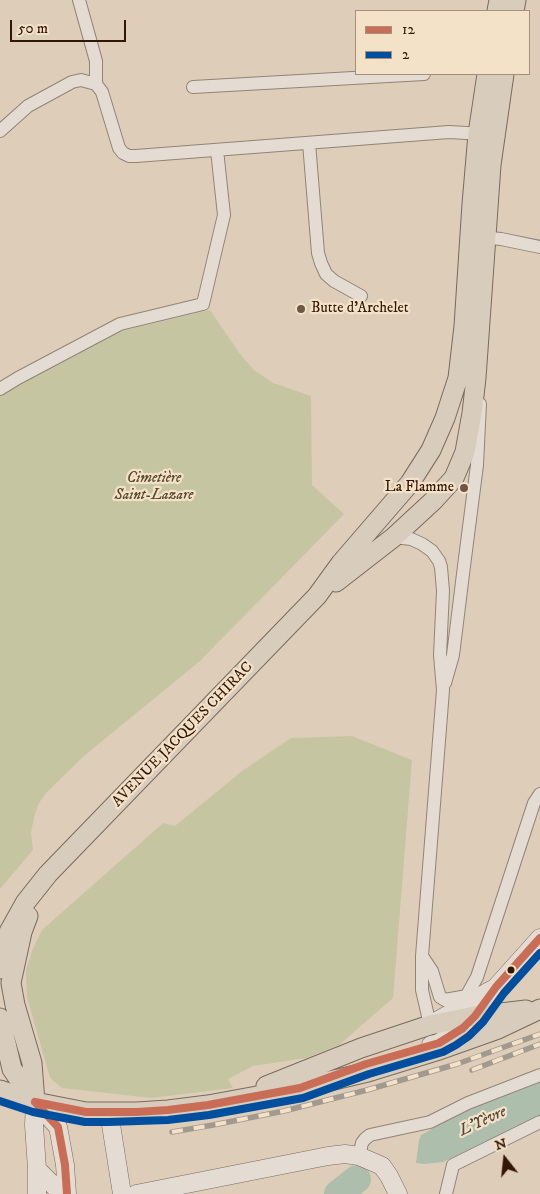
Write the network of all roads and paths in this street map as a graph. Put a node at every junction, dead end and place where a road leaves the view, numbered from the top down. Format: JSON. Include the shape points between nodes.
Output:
{"nodes":[{"id":1,"x":79,"y":0,"type":"edge"},
{"id":2,"x":406,"y":75,"type":"edge"},
{"id":3,"x":496,"y":75,"type":"edge"},
{"id":4,"x":96,"y":84,"type":"junction"},
{"id":5,"x":193,"y":87,"type":"dead end"},
{"id":6,"x":0,"y":131,"type":"edge"},
{"id":7,"x":486,"y":135,"type":"junction"},
{"id":8,"x":309,"y":143,"type":"junction"},
{"id":9,"x":216,"y":150,"type":"junction"},
{"id":10,"x":477,"y":237,"type":"junction"},
{"id":11,"x":540,"y":247,"type":"edge"},
{"id":12,"x":361,"y":296,"type":"dead end"},
{"id":13,"x":476,"y":378,"type":"junction"},
{"id":14,"x":0,"y":389,"type":"edge"},
{"id":15,"x":394,"y":537,"type":"junction"},
{"id":16,"x":442,"y":591,"type":"junction"},
{"id":17,"x":461,"y":592,"type":"junction"},
{"id":18,"x":317,"y":596,"type":"junction"},
{"id":19,"x":443,"y":690,"type":"junction"},
{"id":20,"x":540,"y":794,"type":"edge"},
{"id":21,"x":540,"y":938,"type":"edge"},
{"id":22,"x":422,"y":956,"type":"junction"},
{"id":23,"x":3,"y":968,"type":"edge"},
{"id":24,"x":440,"y":997,"type":"junction"},
{"id":25,"x":424,"y":1001,"type":"junction"},
{"id":26,"x":468,"y":1006,"type":"junction"},
{"id":27,"x":540,"y":1009,"type":"edge"},
{"id":28,"x":0,"y":1018,"type":"edge"},
{"id":29,"x":430,"y":1025,"type":"junction"},
{"id":30,"x":540,"y":1075,"type":"edge"},
{"id":31,"x":300,"y":1088,"type":"junction"},
{"id":32,"x":0,"y":1090,"type":"edge"},
{"id":33,"x":35,"y":1102,"type":"junction"},
{"id":34,"x":226,"y":1102,"type":"junction"},
{"id":35,"x":0,"y":1104,"type":"edge"},
{"id":36,"x":109,"y":1112,"type":"junction"},
{"id":37,"x":540,"y":1122,"type":"edge"},
{"id":38,"x":359,"y":1156,"type":"junction"},
{"id":39,"x":37,"y":1169,"type":"junction"},
{"id":40,"x":120,"y":1186,"type":"edge"},
{"id":41,"x":64,"y":1191,"type":"edge"},
{"id":42,"x":36,"y":1194,"type":"edge"},
{"id":43,"x":136,"y":1194,"type":"edge"},
{"id":44,"x":398,"y":1194,"type":"edge"},
{"id":45,"x":446,"y":1194,"type":"edge"}],
"edges":[{"from":1,"to":4,"type":"street","via":[[96,61]]},
{"from":2,"to":5,"type":"street"},
{"from":3,"to":7,"type":"main road"},
{"from":4,"to":6,"type":"street","via":[[81,80],[72,82],[28,106]]},
{"from":4,"to":9,"type":"street","via":[[106,102],[123,153],[136,156]]},
{"from":7,"to":8,"type":"street","via":[[449,132]]},
{"from":7,"to":10,"type":"main road"},
{"from":8,"to":9,"type":"street"},
{"from":8,"to":12,"type":"street","via":[[321,263],[334,281]]},
{"from":9,"to":14,"type":"street","via":[[224,215],[203,304],[120,324]]},
{"from":10,"to":11,"type":"street"},
{"from":10,"to":13,"type":"main road","name":"AVENUE JACQUES CHIRAC","via":[[480,327]]},
{"from":10,"to":18,"type":"main road","name":"AVENUE JACQUES CHIRAC","via":[[458,378],[431,450],[410,483]]},
{"from":13,"to":15,"type":"main road","name":"AVENUE JACQUES CHIRAC","via":[[465,452],[454,478]]},
{"from":13,"to":17,"type":"street","via":[[481,407],[477,465]]},
{"from":15,"to":16,"type":"street","via":[[412,539],[432,552],[441,567]]},
{"from":15,"to":18,"type":"main road","name":"AVENUE JACQUES CHIRAC"},
{"from":16,"to":17,"type":"street"},
{"from":16,"to":19,"type":"street","via":[[440,654]]},
{"from":17,"to":19,"type":"street","via":[[454,655]]},
{"from":18,"to":23,"type":"main road","name":"AVENUE JACQUES CHIRAC","via":[[48,874],[25,903],[10,930],[5,941]]},
{"from":19,"to":22,"type":"street"},
{"from":20,"to":26,"type":"street","via":[[534,803]]},
{"from":21,"to":26,"type":"street","via":[[496,987]]},
{"from":22,"to":24,"type":"street","via":[[432,971]]},
{"from":22,"to":25,"type":"street"},
{"from":23,"to":33,"type":"main road","name":"AVENUE JACQUES CHIRAC","via":[[32,1063]]},
{"from":24,"to":25,"type":"street"},
{"from":24,"to":26,"type":"street"},
{"from":25,"to":29,"type":"street"},
{"from":26,"to":27,"type":"main road"},
{"from":26,"to":29,"type":"main road"},
{"from":26,"to":31,"type":"street","via":[[463,1028],[439,1043],[366,1064]]},
{"from":27,"to":31,"type":"main road","via":[[436,1052]]},
{"from":28,"to":33,"type":"main road","via":[[12,1069]]},
{"from":29,"to":34,"type":"main road","via":[[361,1048]]},
{"from":30,"to":38,"type":"street","via":[[468,1103],[430,1122],[370,1135],[362,1143]]},
{"from":31,"to":34,"type":"main road"},
{"from":32,"to":33,"type":"main road"},
{"from":33,"to":35,"type":"main road"},
{"from":33,"to":36,"type":"main road","via":[[86,1112]]},
{"from":33,"to":39,"type":"street"},
{"from":33,"to":41,"type":"street","via":[[58,1127],[65,1166]]},
{"from":34,"to":36,"type":"main road","via":[[168,1110]]},
{"from":36,"to":40,"type":"street"},
{"from":37,"to":45,"type":"street","via":[[453,1165]]},
{"from":38,"to":43,"type":"street","via":[[328,1156]]},
{"from":38,"to":44,"type":"street","via":[[382,1166]]},
{"from":39,"to":41,"type":"street"},
{"from":39,"to":42,"type":"street"}]}
